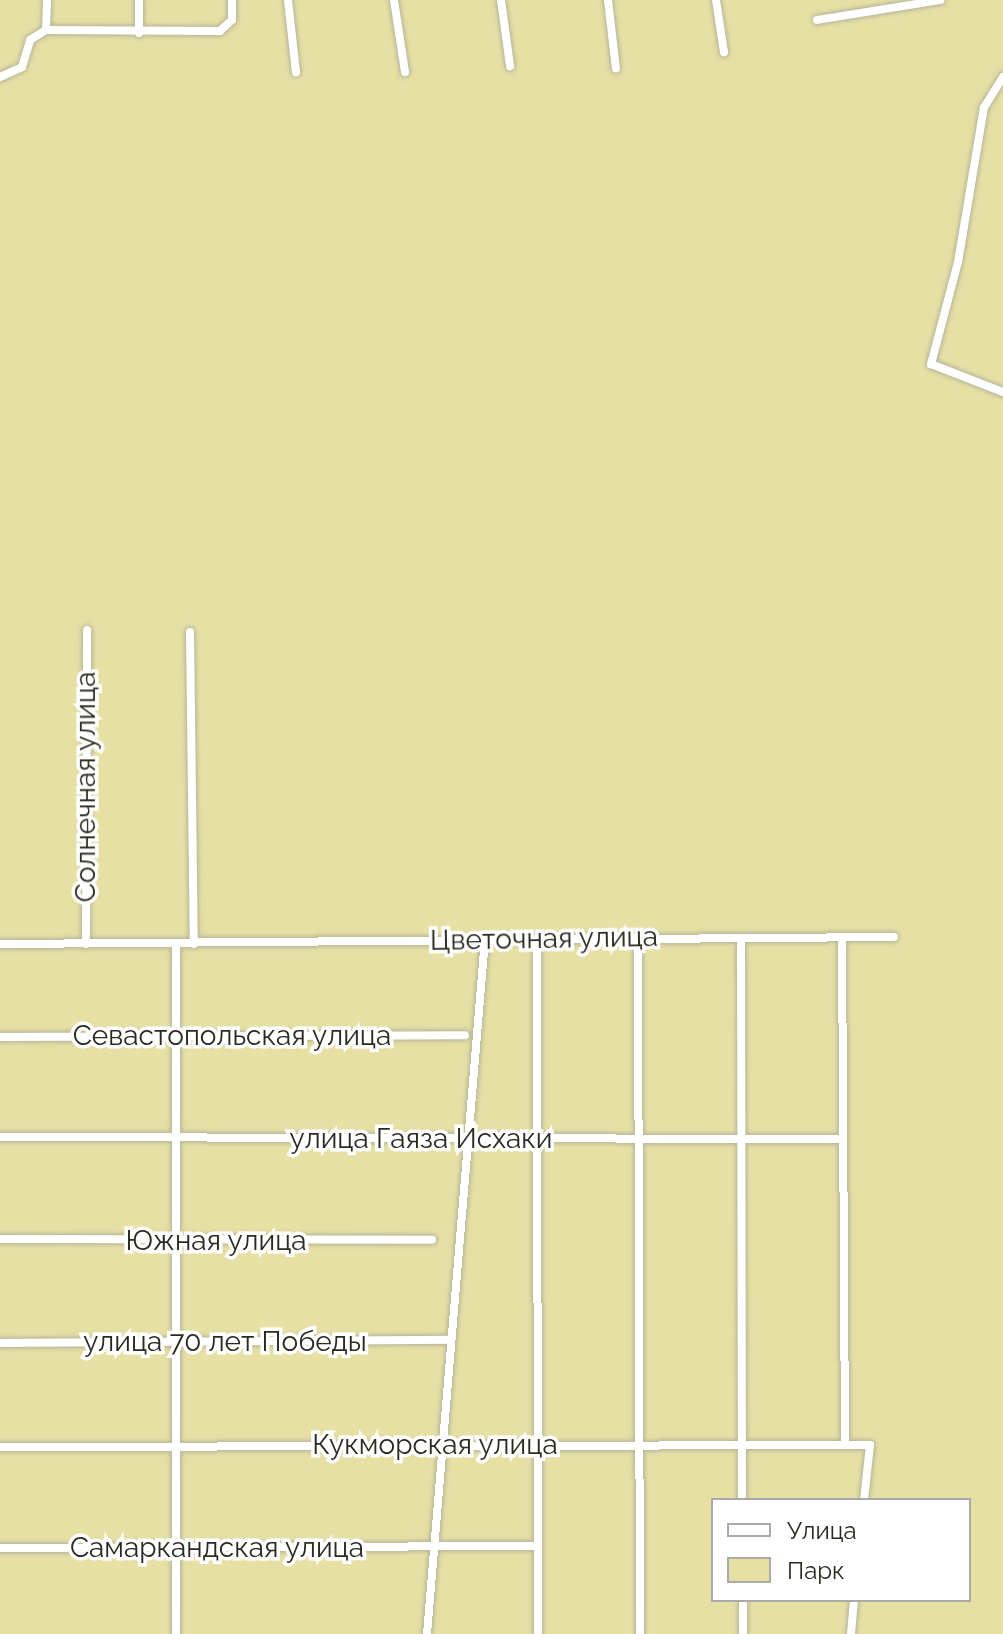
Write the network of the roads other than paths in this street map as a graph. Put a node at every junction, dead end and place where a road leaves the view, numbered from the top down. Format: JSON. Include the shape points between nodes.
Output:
{"nodes":[{"id":1,"x":47,"y":0,"type":"edge"},
{"id":2,"x":139,"y":0,"type":"edge"},
{"id":3,"x":232,"y":0,"type":"edge"},
{"id":4,"x":288,"y":0,"type":"edge"},
{"id":5,"x":394,"y":0,"type":"edge"},
{"id":6,"x":501,"y":0,"type":"edge"},
{"id":7,"x":608,"y":0,"type":"edge"},
{"id":8,"x":716,"y":0,"type":"edge"},
{"id":9,"x":940,"y":0,"type":"edge"},
{"id":10,"x":817,"y":20,"type":"dead end"},
{"id":11,"x":46,"y":30,"type":"junction"},
{"id":12,"x":139,"y":33,"type":"junction"},
{"id":13,"x":724,"y":52,"type":"dead end"},
{"id":14,"x":510,"y":66,"type":"dead end"},
{"id":15,"x":616,"y":69,"type":"dead end"},
{"id":16,"x":405,"y":72,"type":"dead end"},
{"id":17,"x":296,"y":73,"type":"dead end"},
{"id":18,"x":0,"y":77,"type":"edge"},
{"id":19,"x":1003,"y":77,"type":"edge"},
{"id":20,"x":1003,"y":392,"type":"edge"},
{"id":21,"x":87,"y":630,"type":"dead end"},
{"id":22,"x":190,"y":632,"type":"dead end"},
{"id":23,"x":842,"y":937,"type":"junction"},
{"id":24,"x":894,"y":937,"type":"dead end"},
{"id":25,"x":638,"y":938,"type":"junction"},
{"id":26,"x":741,"y":938,"type":"junction"},
{"id":27,"x":485,"y":939,"type":"junction"},
{"id":28,"x":537,"y":939,"type":"junction"},
{"id":29,"x":0,"y":944,"type":"edge"},
{"id":30,"x":86,"y":944,"type":"junction"},
{"id":31,"x":176,"y":944,"type":"junction"},
{"id":32,"x":194,"y":944,"type":"junction"},
{"id":33,"x":465,"y":1035,"type":"dead end"},
{"id":34,"x":0,"y":1037,"type":"edge"},
{"id":35,"x":177,"y":1038,"type":"junction"},
{"id":36,"x":0,"y":1137,"type":"edge"},
{"id":37,"x":469,"y":1138,"type":"junction"},
{"id":38,"x":537,"y":1138,"type":"junction"},
{"id":39,"x":639,"y":1138,"type":"junction"},
{"id":40,"x":740,"y":1139,"type":"junction"},
{"id":41,"x":842,"y":1139,"type":"junction"},
{"id":42,"x":178,"y":1140,"type":"junction"},
{"id":43,"x":0,"y":1239,"type":"edge"},
{"id":44,"x":432,"y":1240,"type":"dead end"},
{"id":45,"x":177,"y":1241,"type":"junction"},
{"id":46,"x":450,"y":1340,"type":"junction"},
{"id":47,"x":0,"y":1343,"type":"edge"},
{"id":48,"x":177,"y":1344,"type":"junction"},
{"id":49,"x":442,"y":1444,"type":"junction"},
{"id":50,"x":742,"y":1444,"type":"junction"},
{"id":51,"x":845,"y":1444,"type":"junction"},
{"id":52,"x":538,"y":1445,"type":"junction"},
{"id":53,"x":640,"y":1445,"type":"junction"},
{"id":54,"x":0,"y":1447,"type":"edge"},
{"id":55,"x":177,"y":1447,"type":"junction"},
{"id":56,"x":742,"y":1498,"type":"edge"},
{"id":57,"x":864,"y":1498,"type":"edge"},
{"id":58,"x":434,"y":1546,"type":"junction"},
{"id":59,"x":536,"y":1546,"type":"junction"},
{"id":60,"x":0,"y":1548,"type":"edge"},
{"id":61,"x":176,"y":1549,"type":"junction"},
{"id":62,"x":743,"y":1602,"type":"edge"},
{"id":63,"x":854,"y":1602,"type":"edge"},
{"id":64,"x":176,"y":1634,"type":"edge"},
{"id":65,"x":427,"y":1634,"type":"edge"},
{"id":66,"x":538,"y":1634,"type":"edge"},
{"id":67,"x":640,"y":1634,"type":"edge"},
{"id":68,"x":743,"y":1634,"type":"edge"},
{"id":69,"x":851,"y":1634,"type":"edge"}],
"edges":[{"from":1,"to":11,"type":"street"},
{"from":2,"to":12,"type":"street"},
{"from":3,"to":12,"type":"street","via":[[228,28]]},
{"from":4,"to":17,"type":"street"},
{"from":5,"to":16,"type":"street"},
{"from":6,"to":14,"type":"street"},
{"from":7,"to":15,"type":"street"},
{"from":8,"to":13,"type":"street"},
{"from":9,"to":10,"type":"street"},
{"from":11,"to":12,"type":"street"},
{"from":11,"to":18,"type":"street","via":[[30,40],[22,67]]},
{"from":19,"to":20,"type":"street","via":[[984,107],[958,262],[931,364]]},
{"from":21,"to":30,"type":"street","name":"Солнечная улица"},
{"from":22,"to":32,"type":"street"},
{"from":23,"to":24,"type":"street","name":"Цветочная улица"},
{"from":23,"to":26,"type":"street","name":"Цветочная улица"},
{"from":23,"to":41,"type":"street"},
{"from":25,"to":26,"type":"street","name":"Цветочная улица"},
{"from":25,"to":28,"type":"street","name":"Цветочная улица"},
{"from":25,"to":39,"type":"street"},
{"from":26,"to":40,"type":"street"},
{"from":27,"to":28,"type":"street","name":"Цветочная улица"},
{"from":27,"to":32,"type":"street","name":"Цветочная улица"},
{"from":27,"to":37,"type":"street"},
{"from":28,"to":38,"type":"street"},
{"from":29,"to":30,"type":"street","name":"Цветочная улица"},
{"from":30,"to":31,"type":"street","name":"Цветочная улица"},
{"from":31,"to":32,"type":"street","name":"Цветочная улица"},
{"from":31,"to":35,"type":"street"},
{"from":33,"to":35,"type":"street","name":"Севастопольская улица"},
{"from":34,"to":35,"type":"street","name":"Севастопольская улица"},
{"from":35,"to":42,"type":"street"},
{"from":36,"to":42,"type":"street","name":"улица Гаяза Исхаки"},
{"from":37,"to":38,"type":"street","name":"улица Гаяза Исхаки"},
{"from":37,"to":42,"type":"street","name":"улица Гаяза Исхаки"},
{"from":37,"to":46,"type":"street"},
{"from":38,"to":39,"type":"street","name":"улица Гаяза Исхаки"},
{"from":38,"to":52,"type":"street"},
{"from":39,"to":40,"type":"street","name":"улица Гаяза Исхаки"},
{"from":39,"to":53,"type":"street"},
{"from":40,"to":41,"type":"street","name":"улица Гаяза Исхаки"},
{"from":40,"to":50,"type":"street"},
{"from":41,"to":51,"type":"street"},
{"from":42,"to":45,"type":"street"},
{"from":43,"to":45,"type":"street","name":"Южная улица"},
{"from":44,"to":45,"type":"street","name":"Южная улица"},
{"from":45,"to":48,"type":"street"},
{"from":46,"to":48,"type":"street","name":"улица 70 лет Победы"},
{"from":46,"to":49,"type":"street"},
{"from":47,"to":48,"type":"street","name":"улица 70 лет Победы"},
{"from":48,"to":55,"type":"street"},
{"from":49,"to":52,"type":"street","name":"Кукморская улица"},
{"from":49,"to":55,"type":"street","name":"Кукморская улица"},
{"from":49,"to":58,"type":"street"},
{"from":50,"to":51,"type":"street","name":"Кукморская улица"},
{"from":50,"to":53,"type":"street","name":"Кукморская улица"},
{"from":50,"to":56,"type":"street"},
{"from":51,"to":57,"type":"street","name":"Кукморская улица","via":[[870,1445]]},
{"from":52,"to":53,"type":"street","name":"Кукморская улица"},
{"from":52,"to":59,"type":"street"},
{"from":53,"to":67,"type":"street"},
{"from":54,"to":55,"type":"street","name":"Кукморская улица"},
{"from":55,"to":61,"type":"street"},
{"from":58,"to":59,"type":"street","name":"Самаркандская улица"},
{"from":58,"to":61,"type":"street","name":"Самаркандская улица"},
{"from":58,"to":65,"type":"street"},
{"from":59,"to":66,"type":"street"},
{"from":60,"to":61,"type":"street","name":"Самаркандская улица"},
{"from":61,"to":64,"type":"street"},
{"from":62,"to":68,"type":"street"},
{"from":63,"to":69,"type":"street"}]}
